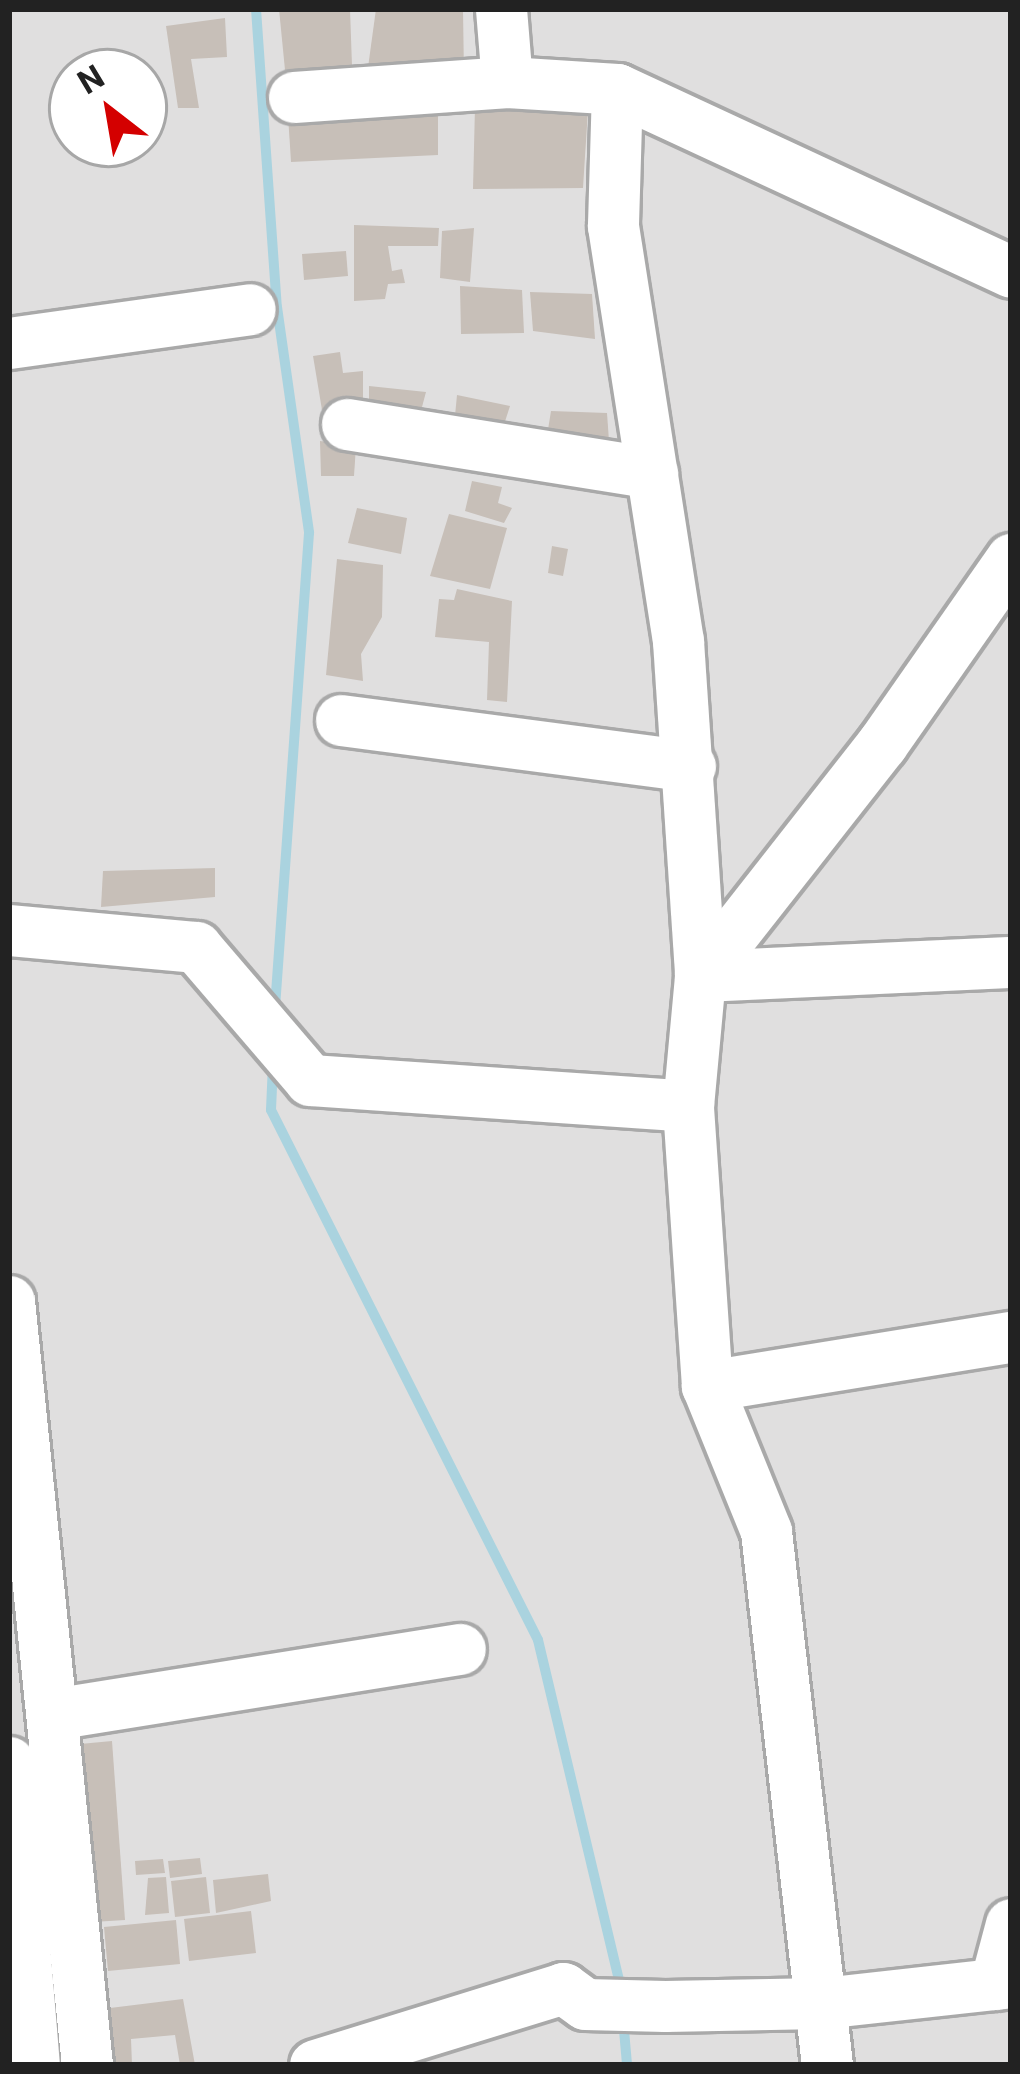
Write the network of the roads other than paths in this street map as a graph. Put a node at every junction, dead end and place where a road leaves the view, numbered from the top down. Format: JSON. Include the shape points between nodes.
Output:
{"nodes":[{"id":1,"x":501,"y":9,"type":"edge"},
{"id":2,"x":507,"y":82,"type":"junction"},
{"id":3,"x":617,"y":89,"type":"junction"},
{"id":4,"x":294,"y":97,"type":"dead end"},
{"id":5,"x":1011,"y":272,"type":"edge"},
{"id":6,"x":250,"y":309,"type":"dead end"},
{"id":7,"x":9,"y":343,"type":"edge"},
{"id":8,"x":346,"y":424,"type":"dead end"},
{"id":9,"x":652,"y":472,"type":"junction"},
{"id":10,"x":1010,"y":565,"type":"edge"},
{"id":11,"x":341,"y":720,"type":"dead end"},
{"id":12,"x":690,"y":766,"type":"junction"},
{"id":13,"x":9,"y":930,"type":"edge"},
{"id":14,"x":1011,"y":962,"type":"edge"},
{"id":15,"x":700,"y":976,"type":"junction"},
{"id":16,"x":688,"y":1106,"type":"junction"},
{"id":17,"x":9,"y":1301,"type":"edge"},
{"id":18,"x":1011,"y":1337,"type":"edge"},
{"id":19,"x":707,"y":1386,"type":"junction"},
{"id":20,"x":460,"y":1648,"type":"dead end"},
{"id":21,"x":53,"y":1714,"type":"junction"},
{"id":22,"x":9,"y":1762,"type":"edge"},
{"id":23,"x":1011,"y":1924,"type":"edge"},
{"id":24,"x":1003,"y":1983,"type":"edge"},
{"id":25,"x":822,"y":2002,"type":"junction"},
{"id":26,"x":34,"y":2065,"type":"edge"},
{"id":27,"x":86,"y":2065,"type":"edge"},
{"id":28,"x":315,"y":2065,"type":"edge"},
{"id":29,"x":827,"y":2065,"type":"edge"}],
"edges":[{"from":1,"to":2,"type":"street"},
{"from":2,"to":3,"type":"street"},
{"from":2,"to":4,"type":"street"},
{"from":3,"to":5,"type":"street"},
{"from":3,"to":9,"type":"street","via":[[613,226]]},
{"from":6,"to":7,"type":"street"},
{"from":8,"to":9,"type":"street"},
{"from":9,"to":12,"type":"street"},
{"from":10,"to":15,"type":"street"},
{"from":11,"to":12,"type":"street"},
{"from":12,"to":15,"type":"street"},
{"from":13,"to":16,"type":"street","via":[[196,947],[310,1080]]},
{"from":14,"to":15,"type":"street"},
{"from":15,"to":16,"type":"street"},
{"from":16,"to":19,"type":"street"},
{"from":17,"to":21,"type":"street"},
{"from":18,"to":19,"type":"street"},
{"from":19,"to":25,"type":"street","via":[[766,1531]]},
{"from":20,"to":21,"type":"street"},
{"from":21,"to":27,"type":"street"},
{"from":22,"to":26,"type":"street"},
{"from":23,"to":24,"type":"street"},
{"from":24,"to":25,"type":"street"},
{"from":25,"to":28,"type":"street","via":[[585,2004],[563,1988]]},
{"from":25,"to":29,"type":"street"}]}
